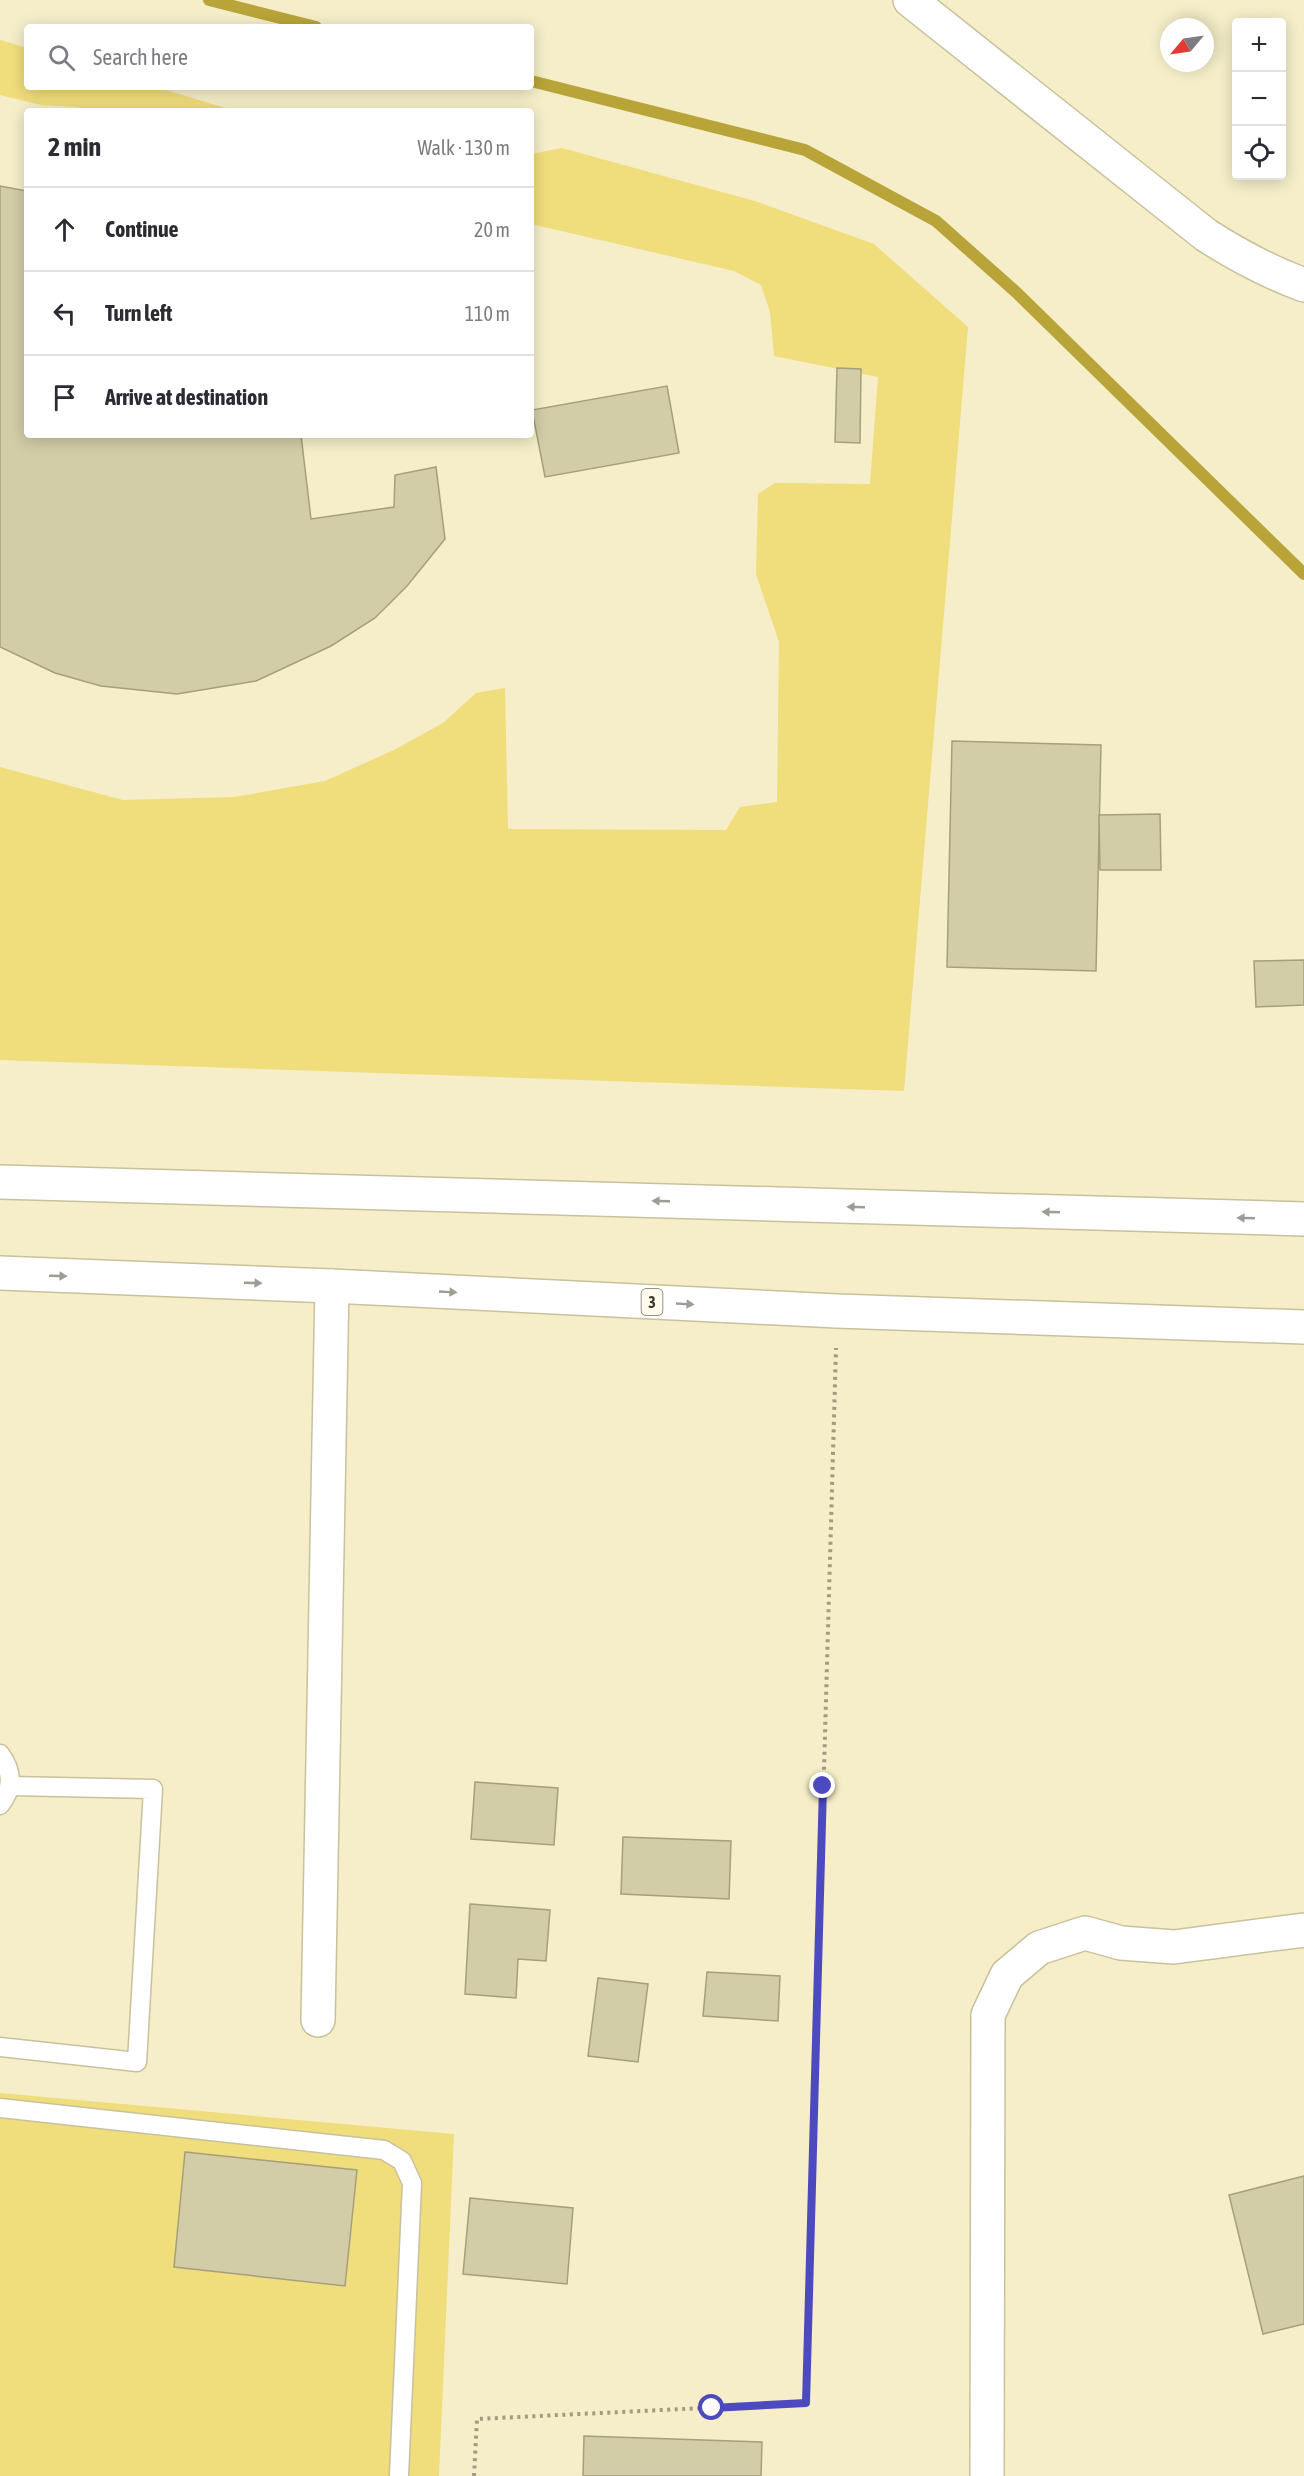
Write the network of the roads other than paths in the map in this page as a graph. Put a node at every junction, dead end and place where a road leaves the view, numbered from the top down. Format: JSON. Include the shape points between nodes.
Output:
{"nodes":[{"id":1,"x":910,"y":0,"type":"edge"},
{"id":2,"x":1304,"y":285,"type":"edge"},
{"id":3,"x":0,"y":1182,"type":"edge"},
{"id":4,"x":1304,"y":1219,"type":"edge"},
{"id":5,"x":0,"y":1274,"type":"edge"},
{"id":6,"x":332,"y":1286,"type":"junction"},
{"id":7,"x":1304,"y":1327,"type":"edge"},
{"id":8,"x":0,"y":1754,"type":"edge"},
{"id":9,"x":10,"y":1786,"type":"junction"},
{"id":10,"x":0,"y":1805,"type":"edge"},
{"id":11,"x":1304,"y":1930,"type":"edge"},
{"id":12,"x":318,"y":2020,"type":"dead end"},
{"id":13,"x":0,"y":2047,"type":"edge"},
{"id":14,"x":0,"y":2108,"type":"edge"},
{"id":15,"x":399,"y":2476,"type":"edge"},
{"id":16,"x":987,"y":2476,"type":"edge"}],
"edges":[{"from":1,"to":2,"type":"main road","via":[[1206,235],[1240,256]]},
{"from":4,"to":3,"type":"main road","one_way":true},
{"from":5,"to":6,"type":"main road","number":"3","one_way":true},
{"from":6,"to":7,"type":"main road","number":"3","one_way":true,"via":[[837,1311]]},
{"from":6,"to":12,"type":"main road"},
{"from":8,"to":9,"type":"lane","via":[[7,1762]]},
{"from":9,"to":10,"type":"lane"},
{"from":9,"to":13,"type":"lane","via":[[153,1789],[137,2062]]},
{"from":11,"to":16,"type":"main road","via":[[1174,1947],[1121,1943],[1085,1933],[1039,1948],[1007,1975],[988,2015]]},
{"from":14,"to":15,"type":"lane","via":[[384,2150],[402,2161],[412,2183]]}]}
